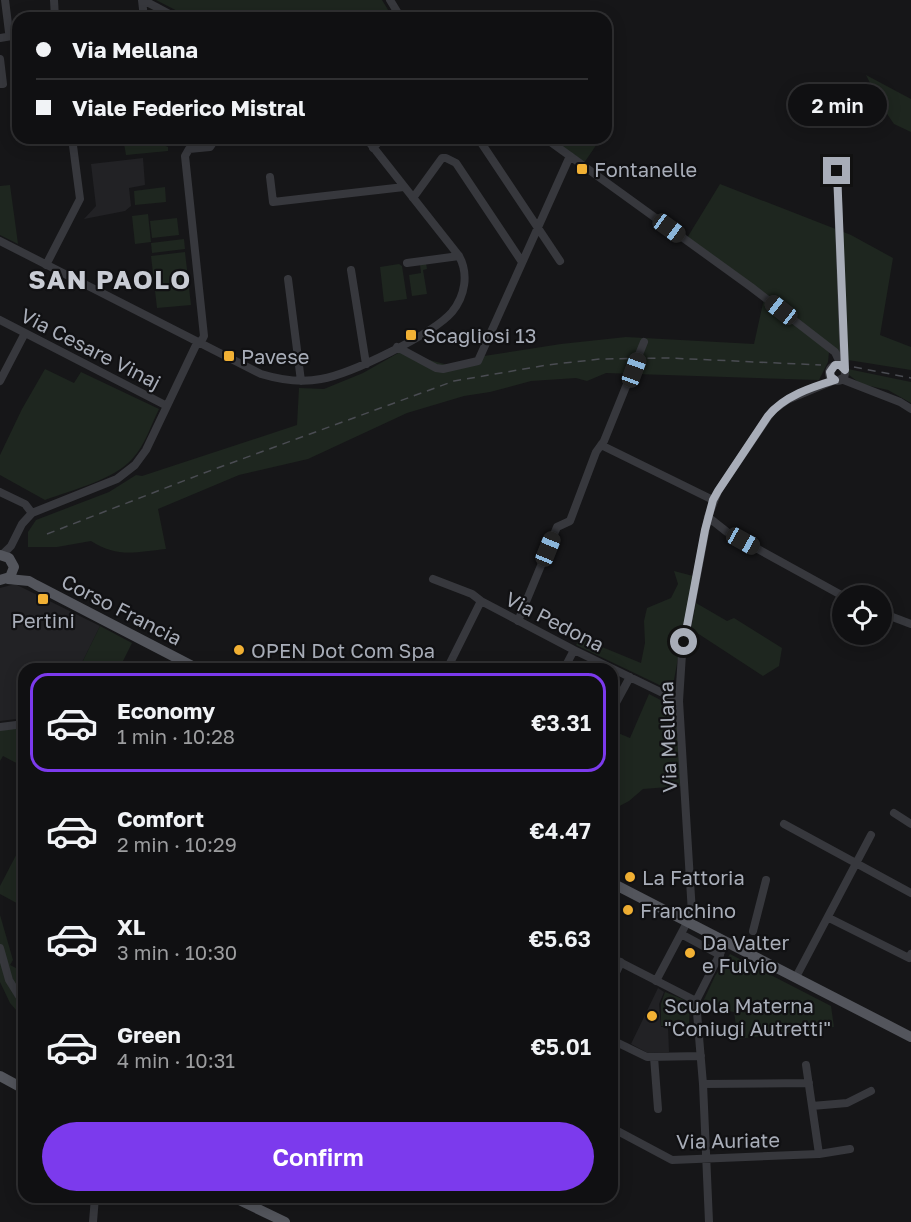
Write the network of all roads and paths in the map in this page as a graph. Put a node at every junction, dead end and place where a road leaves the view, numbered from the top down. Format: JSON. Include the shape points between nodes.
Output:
{"nodes":[{"id":1,"x":5,"y":0,"type":"edge"},
{"id":2,"x":142,"y":0,"type":"edge"},
{"id":3,"x":165,"y":12,"type":"edge"},
{"id":4,"x":12,"y":26,"type":"edge"},
{"id":5,"x":0,"y":59,"type":"edge"},
{"id":6,"x":0,"y":84,"type":"edge"},
{"id":7,"x":73,"y":144,"type":"edge"},
{"id":8,"x":212,"y":144,"type":"edge"},
{"id":9,"x":370,"y":144,"type":"edge"},
{"id":10,"x":377,"y":144,"type":"edge"},
{"id":11,"x":482,"y":144,"type":"edge"},
{"id":12,"x":553,"y":144,"type":"edge"},
{"id":13,"x":373,"y":148,"type":"junction"},
{"id":14,"x":570,"y":156,"type":"junction"},
{"id":15,"x":837,"y":171,"type":"dead end"},
{"id":16,"x":270,"y":177,"type":"dead end"},
{"id":17,"x":404,"y":187,"type":"junction"},
{"id":18,"x":413,"y":198,"type":"junction"},
{"id":19,"x":538,"y":228,"type":"junction"},
{"id":20,"x":0,"y":241,"type":"edge"},
{"id":21,"x":459,"y":255,"type":"junction"},
{"id":22,"x":560,"y":261,"type":"dead end"},
{"id":23,"x":522,"y":262,"type":"junction"},
{"id":24,"x":407,"y":263,"type":"dead end"},
{"id":25,"x":46,"y":265,"type":"junction"},
{"id":26,"x":351,"y":270,"type":"dead end"},
{"id":27,"x":288,"y":279,"type":"dead end"},
{"id":28,"x":0,"y":320,"type":"edge"},
{"id":29,"x":24,"y":333,"type":"junction"},
{"id":30,"x":197,"y":343,"type":"junction"},
{"id":31,"x":643,"y":344,"type":"dead end"},
{"id":32,"x":397,"y":347,"type":"junction"},
{"id":33,"x":366,"y":364,"type":"junction"},
{"id":34,"x":839,"y":373,"type":"junction"},
{"id":35,"x":0,"y":381,"type":"edge"},
{"id":36,"x":301,"y":381,"type":"junction"},
{"id":37,"x":168,"y":406,"type":"junction"},
{"id":38,"x":911,"y":409,"type":"edge"},
{"id":39,"x":601,"y":445,"type":"junction"},
{"id":40,"x":0,"y":492,"type":"edge"},
{"id":41,"x":713,"y":500,"type":"junction"},
{"id":42,"x":32,"y":513,"type":"junction"},
{"id":43,"x":708,"y":517,"type":"junction"},
{"id":44,"x":6,"y":559,"type":"edge"},
{"id":45,"x":433,"y":579,"type":"dead end"},
{"id":46,"x":2,"y":580,"type":"edge"},
{"id":47,"x":28,"y":581,"type":"junction"},
{"id":48,"x":832,"y":590,"type":"edge"},
{"id":49,"x":481,"y":601,"type":"junction"},
{"id":50,"x":892,"y":617,"type":"edge"},
{"id":51,"x":518,"y":621,"type":"junction"},
{"id":52,"x":911,"y":624,"type":"edge"},
{"id":53,"x":574,"y":650,"type":"junction"},
{"id":54,"x":186,"y":663,"type":"edge"},
{"id":55,"x":450,"y":663,"type":"edge"},
{"id":56,"x":567,"y":663,"type":"edge"},
{"id":57,"x":602,"y":663,"type":"edge"},
{"id":58,"x":618,"y":670,"type":"edge"},
{"id":59,"x":630,"y":676,"type":"junction"},
{"id":60,"x":618,"y":699,"type":"edge"},
{"id":61,"x":680,"y":701,"type":"junction"},
{"id":62,"x":18,"y":725,"type":"edge"},
{"id":63,"x":0,"y":727,"type":"edge"},
{"id":64,"x":894,"y":813,"type":"dead end"},
{"id":65,"x":784,"y":824,"type":"dead end"},
{"id":66,"x":911,"y":824,"type":"edge"},
{"id":67,"x":871,"y":836,"type":"dead end"},
{"id":68,"x":857,"y":864,"type":"junction"},
{"id":69,"x":766,"y":880,"type":"dead end"},
{"id":70,"x":618,"y":888,"type":"edge"},
{"id":71,"x":911,"y":893,"type":"edge"},
{"id":72,"x":829,"y":918,"type":"junction"},
{"id":73,"x":687,"y":922,"type":"junction"},
{"id":74,"x":753,"y":931,"type":"dead end"},
{"id":75,"x":681,"y":934,"type":"junction"},
{"id":76,"x":726,"y":942,"type":"junction"},
{"id":77,"x":0,"y":948,"type":"edge"},
{"id":78,"x":720,"y":954,"type":"junction"},
{"id":79,"x":910,"y":956,"type":"edge"},
{"id":80,"x":618,"y":961,"type":"edge"},
{"id":81,"x":621,"y":962,"type":"junction"},
{"id":82,"x":618,"y":968,"type":"edge"},
{"id":83,"x":796,"y":977,"type":"junction"},
{"id":84,"x":656,"y":981,"type":"junction"},
{"id":85,"x":18,"y":994,"type":"edge"},
{"id":86,"x":696,"y":1001,"type":"junction"},
{"id":87,"x":911,"y":1036,"type":"edge"},
{"id":88,"x":618,"y":1043,"type":"edge"},
{"id":89,"x":701,"y":1056,"type":"junction"},
{"id":90,"x":654,"y":1057,"type":"junction"},
{"id":91,"x":806,"y":1065,"type":"dead end"},
{"id":92,"x":0,"y":1076,"type":"edge"},
{"id":93,"x":809,"y":1083,"type":"junction"},
{"id":94,"x":703,"y":1084,"type":"junction"},
{"id":95,"x":18,"y":1086,"type":"edge"},
{"id":96,"x":871,"y":1091,"type":"dead end"},
{"id":97,"x":812,"y":1106,"type":"junction"},
{"id":98,"x":658,"y":1109,"type":"dead end"},
{"id":99,"x":618,"y":1131,"type":"edge"},
{"id":100,"x":850,"y":1149,"type":"dead end"},
{"id":101,"x":819,"y":1154,"type":"junction"},
{"id":102,"x":706,"y":1158,"type":"junction"},
{"id":103,"x":95,"y":1203,"type":"edge"},
{"id":104,"x":245,"y":1203,"type":"edge"},
{"id":105,"x":707,"y":1219,"type":"edge"},
{"id":106,"x":93,"y":1222,"type":"edge"},
{"id":107,"x":285,"y":1222,"type":"edge"}],
"edges":[{"from":1,"to":4,"type":"street"},
{"from":2,"to":3,"type":"street"},
{"from":5,"to":6,"type":"street"},
{"from":7,"to":25,"type":"street","via":[[80,199]]},
{"from":8,"to":30,"type":"street","via":[[189,149],[184,156],[205,329]]},
{"from":9,"to":13,"type":"street"},
{"from":10,"to":13,"type":"street"},
{"from":11,"to":19,"type":"street"},
{"from":12,"to":14,"type":"street"},
{"from":13,"to":17,"type":"street"},
{"from":14,"to":19,"type":"street"},
{"from":14,"to":34,"type":"street","via":[[829,346],[835,352]]},
{"from":15,"to":34,"type":"street"},
{"from":16,"to":17,"type":"street","via":[[273,202]]},
{"from":17,"to":18,"type":"street"},
{"from":18,"to":21,"type":"street"},
{"from":18,"to":23,"type":"street","via":[[442,158],[456,163]]},
{"from":19,"to":22,"type":"street"},
{"from":19,"to":23,"type":"street"},
{"from":20,"to":25,"type":"street"},
{"from":21,"to":24,"type":"street"},
{"from":21,"to":32,"type":"street","via":[[465,282],[456,306],[438,324]]},
{"from":23,"to":32,"type":"street","via":[[478,362],[436,368]]},
{"from":25,"to":30,"type":"street"},
{"from":26,"to":33,"type":"street"},
{"from":27,"to":36,"type":"street"},
{"from":28,"to":29,"type":"street","name":"Via Cesare Vinaj"},
{"from":29,"to":35,"type":"street"},
{"from":29,"to":37,"type":"street","name":"Via Cesare Vinaj"},
{"from":30,"to":36,"type":"street","via":[[261,374]]},
{"from":30,"to":37,"type":"street"},
{"from":31,"to":39,"type":"street"},
{"from":32,"to":33,"type":"street"},
{"from":33,"to":36,"type":"street","via":[[320,380]]},
{"from":34,"to":38,"type":"street"},
{"from":34,"to":41,"type":"street","name":"Via Mellana","via":[[772,411]]},
{"from":37,"to":42,"type":"street","via":[[135,465],[117,479]]},
{"from":39,"to":41,"type":"street"},
{"from":39,"to":51,"type":"street","via":[[570,521],[557,527]]},
{"from":40,"to":42,"type":"street","via":[[28,506]]},
{"from":41,"to":43,"type":"street","name":"Via Mellana"},
{"from":42,"to":44,"type":"street","via":[[22,524]]},
{"from":43,"to":48,"type":"street","via":[[727,532]]},
{"from":43,"to":61,"type":"street","name":"Via Mellana","via":[[682,654]]},
{"from":44,"to":46,"type":"main road","via":[[12,574]]},
{"from":44,"to":47,"type":"main road","name":"Corso Francia"},
{"from":45,"to":49,"type":"street","name":"Via Pedona"},
{"from":46,"to":47,"type":"main road","name":"Corso Francia"},
{"from":47,"to":54,"type":"main road","name":"Corso Francia"},
{"from":49,"to":51,"type":"street","name":"Via Pedona"},
{"from":49,"to":55,"type":"street"},
{"from":50,"to":52,"type":"street"},
{"from":51,"to":53,"type":"street","name":"Via Pedona"},
{"from":53,"to":56,"type":"street"},
{"from":53,"to":57,"type":"street","name":"Via Pedona"},
{"from":58,"to":59,"type":"street","name":"Via Pedona"},
{"from":59,"to":60,"type":"street"},
{"from":59,"to":61,"type":"street","name":"Via Pedona"},
{"from":61,"to":73,"type":"street","name":"Via Mellana","via":[[692,913]]},
{"from":62,"to":63,"type":"street"},
{"from":64,"to":66,"type":"street"},
{"from":65,"to":68,"type":"street"},
{"from":67,"to":68,"type":"street"},
{"from":68,"to":71,"type":"street"},
{"from":68,"to":72,"type":"street"},
{"from":69,"to":74,"type":"street"},
{"from":70,"to":73,"type":"main road"},
{"from":72,"to":79,"type":"street"},
{"from":72,"to":83,"type":"street"},
{"from":73,"to":75,"type":"street","name":"Via Mellana"},
{"from":73,"to":76,"type":"main road"},
{"from":75,"to":78,"type":"street"},
{"from":75,"to":84,"type":"street","name":"Via Mellana"},
{"from":76,"to":78,"type":"street"},
{"from":76,"to":83,"type":"main road"},
{"from":77,"to":85,"type":"street","via":[[9,980]]},
{"from":78,"to":86,"type":"street"},
{"from":80,"to":81,"type":"street"},
{"from":81,"to":82,"type":"street"},
{"from":81,"to":84,"type":"street"},
{"from":83,"to":87,"type":"main road"},
{"from":84,"to":86,"type":"street"},
{"from":86,"to":89,"type":"street"},
{"from":88,"to":90,"type":"street"},
{"from":89,"to":90,"type":"street"},
{"from":89,"to":94,"type":"street"},
{"from":90,"to":98,"type":"street"},
{"from":91,"to":93,"type":"street"},
{"from":92,"to":95,"type":"main road"},
{"from":93,"to":94,"type":"street"},
{"from":93,"to":97,"type":"street"},
{"from":94,"to":102,"type":"street"},
{"from":96,"to":97,"type":"street","via":[[847,1103]]},
{"from":97,"to":101,"type":"street"},
{"from":99,"to":102,"type":"street","name":"Via Auriate","via":[[672,1160]]},
{"from":100,"to":101,"type":"street","name":"Via Auriate"},
{"from":101,"to":102,"type":"street","name":"Via Auriate"},
{"from":102,"to":105,"type":"street"},
{"from":103,"to":106,"type":"street"},
{"from":104,"to":107,"type":"main road"}]}
